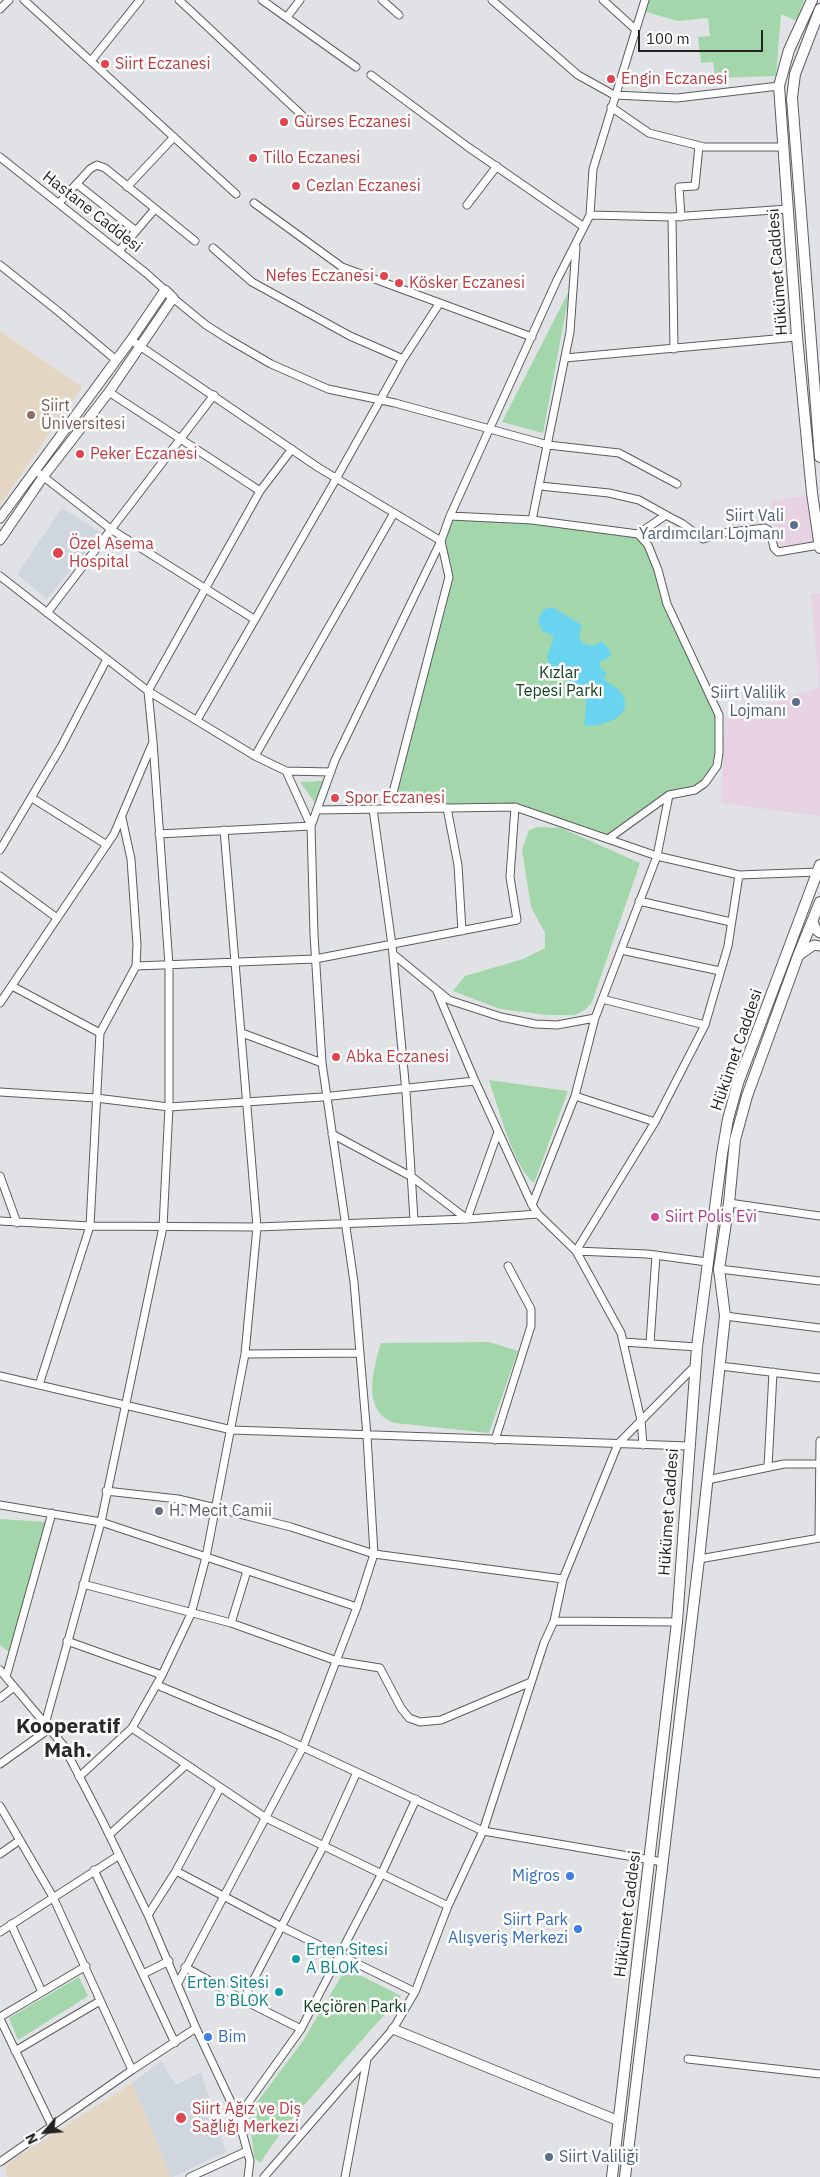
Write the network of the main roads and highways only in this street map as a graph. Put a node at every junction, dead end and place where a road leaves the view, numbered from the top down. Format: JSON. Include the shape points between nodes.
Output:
{"nodes":[{"id":1,"x":812,"y":0,"type":"edge"},
{"id":2,"x":820,"y":9,"type":"edge"},
{"id":3,"x":820,"y":457,"type":"edge"},
{"id":4,"x":820,"y":547,"type":"edge"},
{"id":5,"x":819,"y":868,"type":"edge"},
{"id":6,"x":820,"y":902,"type":"edge"},
{"id":7,"x":612,"y":2177,"type":"edge"},
{"id":8,"x":624,"y":2177,"type":"edge"}],
"edges":[{"from":1,"to":4,"type":"main road","name":"Hükümet Caddesi","via":[[789,50],[779,86],[797,337]]},
{"from":2,"to":3,"type":"main road","via":[[795,74],[792,98]]},
{"from":5,"to":7,"type":"main road","name":"Hükümet Caddesi","via":[[738,1083],[728,1119],[697,1347],[677,1622]]},
{"from":6,"to":8,"type":"main road","via":[[747,1096],[735,1140],[719,1270],[725,1316],[708,1480]]}]}
